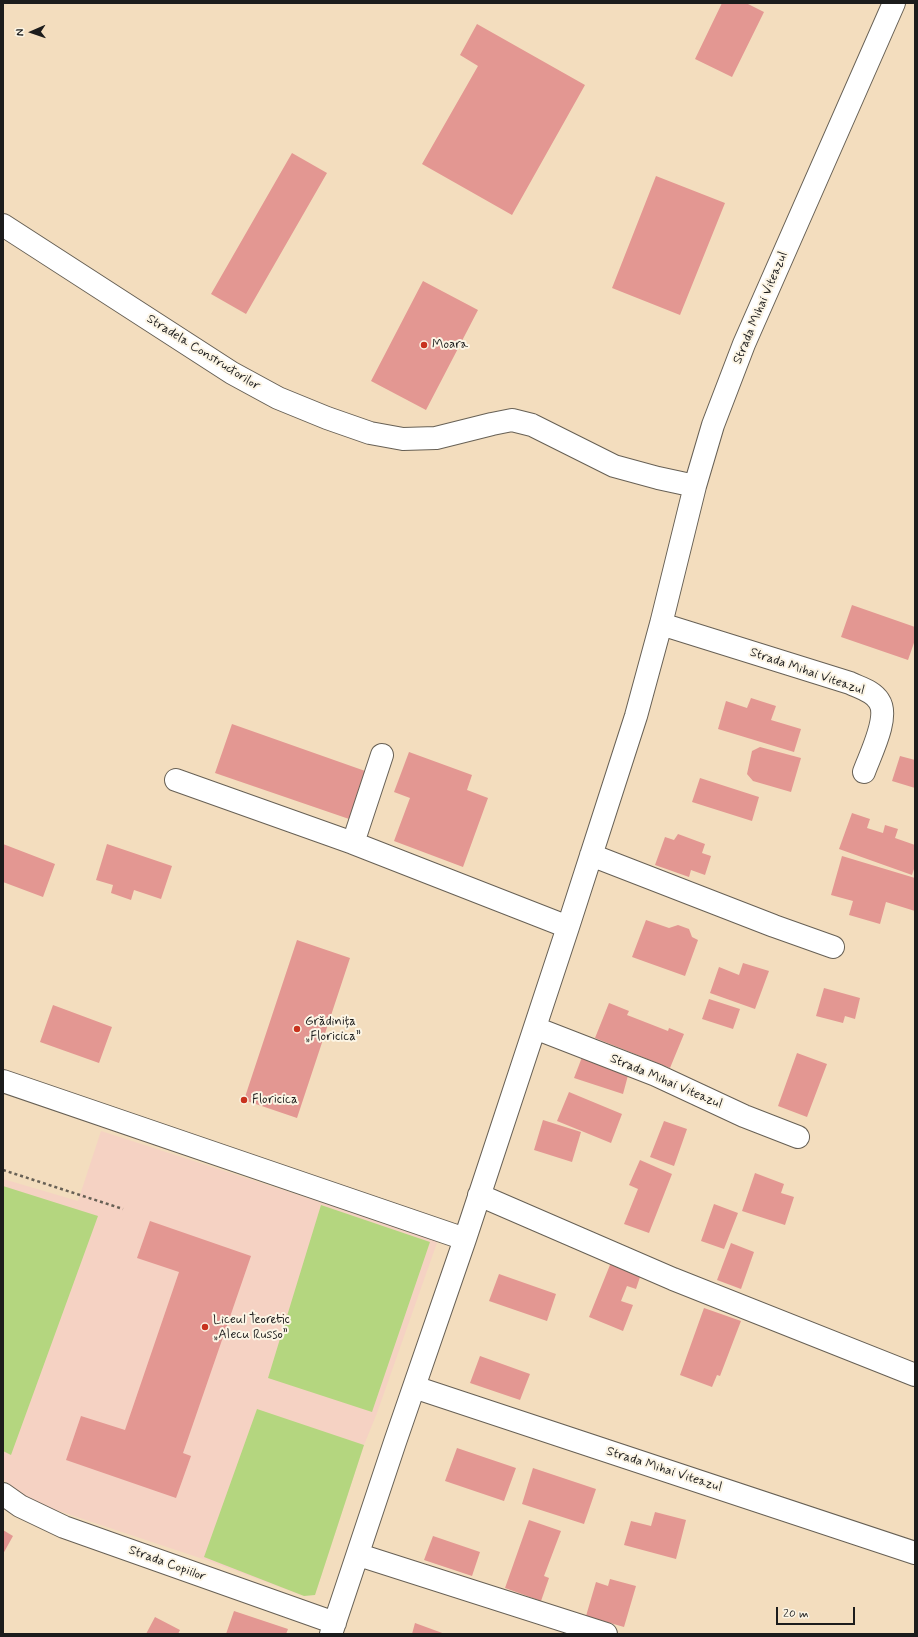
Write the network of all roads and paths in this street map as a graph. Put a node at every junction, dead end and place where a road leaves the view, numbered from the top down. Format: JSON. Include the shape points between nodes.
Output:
{"nodes":[{"id":1,"x":894,"y":3,"type":"edge"},
{"id":2,"x":3,"y":225,"type":"edge"},
{"id":3,"x":695,"y":486,"type":"junction"},
{"id":4,"x":661,"y":624,"type":"junction"},
{"id":5,"x":382,"y":755,"type":"dead end"},
{"id":6,"x":864,"y":772,"type":"dead end"},
{"id":7,"x":176,"y":780,"type":"dead end"},
{"id":8,"x":353,"y":843,"type":"junction"},
{"id":9,"x":591,"y":855,"type":"junction"},
{"id":10,"x":568,"y":927,"type":"junction"},
{"id":11,"x":833,"y":947,"type":"dead end"},
{"id":12,"x":535,"y":1028,"type":"junction"},
{"id":13,"x":3,"y":1081,"type":"edge"},
{"id":14,"x":798,"y":1137,"type":"dead end"},
{"id":15,"x":3,"y":1170,"type":"edge"},
{"id":16,"x":479,"y":1195,"type":"junction"},
{"id":17,"x":123,"y":1209,"type":"dead end"},
{"id":18,"x":465,"y":1239,"type":"junction"},
{"id":19,"x":915,"y":1375,"type":"edge"},
{"id":20,"x":414,"y":1387,"type":"junction"},
{"id":21,"x":3,"y":1494,"type":"edge"},
{"id":22,"x":915,"y":1553,"type":"edge"},
{"id":23,"x":359,"y":1555,"type":"junction"},
{"id":24,"x":333,"y":1628,"type":"edge"},
{"id":25,"x":606,"y":1634,"type":"edge"}],
"edges":[{"from":1,"to":3,"type":"street","name":"Strada Mihai Viteazul","via":[[744,344],[713,425]]},
{"from":2,"to":3,"type":"street","name":"Stradela Constructorilor","via":[[232,374],[278,398],[327,418],[370,433],[403,439],[436,438],[512,420],[532,425],[614,466]]},
{"from":3,"to":4,"type":"street","name":"Strada Mihai Viteazul"},
{"from":4,"to":6,"type":"street","name":"Strada Mihai Viteazul","via":[[868,691],[879,700],[883,710],[881,725]]},
{"from":4,"to":9,"type":"street","name":"Strada Mihai Viteazul","via":[[636,716]]},
{"from":5,"to":8,"type":"street"},
{"from":7,"to":8,"type":"street"},
{"from":8,"to":10,"type":"street"},
{"from":9,"to":10,"type":"street","name":"Strada Mihai Viteazul"},
{"from":9,"to":11,"type":"street"},
{"from":10,"to":12,"type":"street","name":"Strada Mihai Viteazul"},
{"from":12,"to":14,"type":"street","name":"Strada Mihai Viteazul","via":[[656,1075],[744,1116]]},
{"from":12,"to":16,"type":"street","name":"Strada Mihai Viteazul"},
{"from":13,"to":18,"type":"street"},
{"from":15,"to":17,"type":"path"},
{"from":16,"to":18,"type":"street","name":"Strada Mihai Viteazul"},
{"from":16,"to":19,"type":"street","via":[[673,1279]]},
{"from":18,"to":20,"type":"street","name":"Strada Mihai Viteazul"},
{"from":20,"to":22,"type":"street","name":"Strada Mihai Viteazul"},
{"from":20,"to":23,"type":"street","name":"Strada Mihai Viteazul"},
{"from":21,"to":24,"type":"street","name":"Strada Copiilor","via":[[20,1506],[64,1527]]},
{"from":23,"to":24,"type":"street","name":"Strada Mihai Viteazul"},
{"from":23,"to":25,"type":"street"}]}
